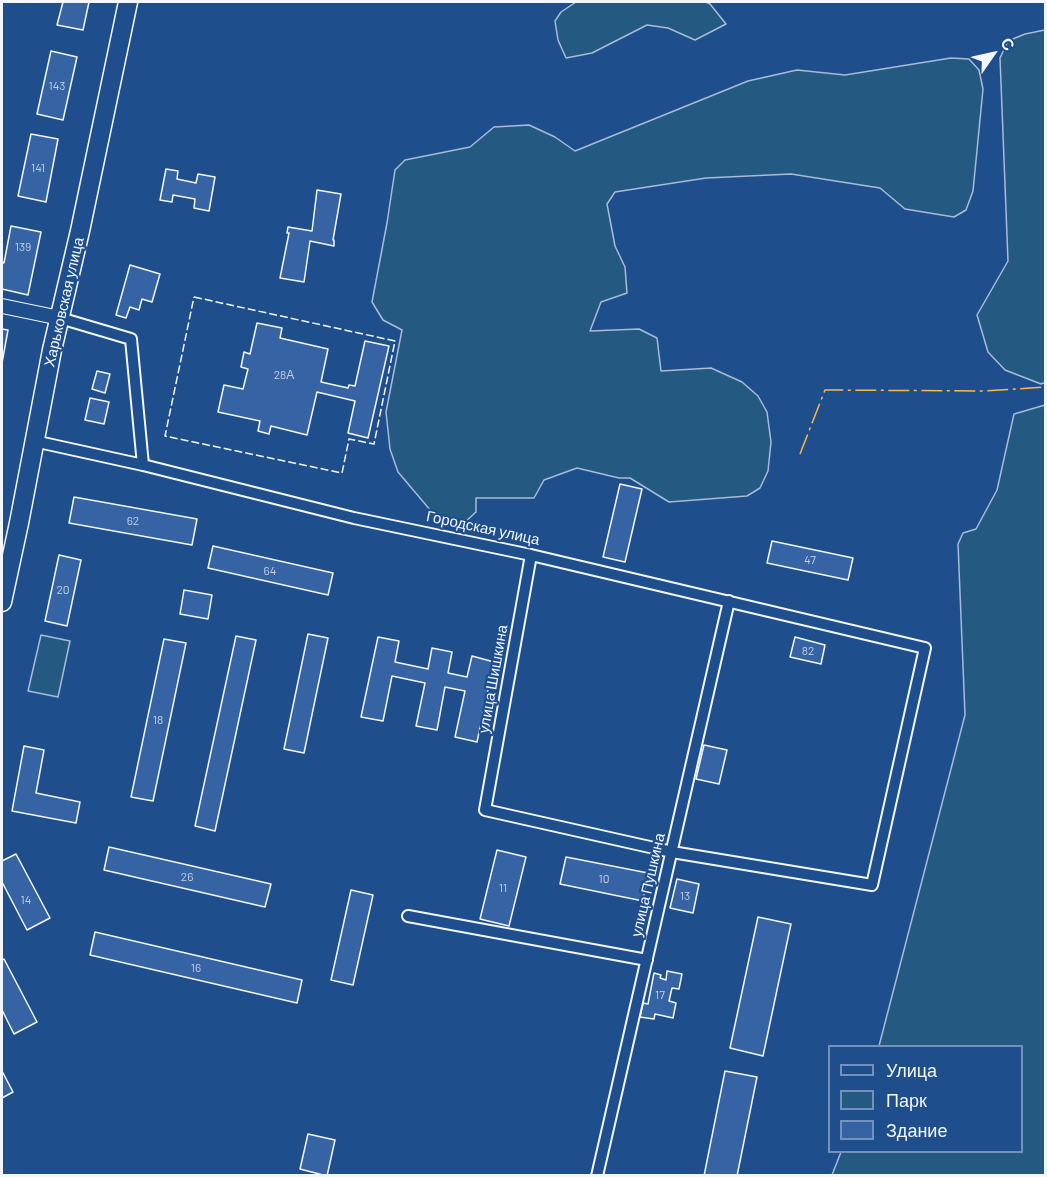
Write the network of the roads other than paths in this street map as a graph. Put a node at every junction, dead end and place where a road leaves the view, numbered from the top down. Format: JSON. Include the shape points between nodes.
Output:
{"nodes":[{"id":1,"x":128,"y":2,"type":"edge"},
{"id":2,"x":2,"y":306,"type":"edge"},
{"id":3,"x":60,"y":318,"type":"junction"},
{"id":4,"x":34,"y":441,"type":"junction"},
{"id":5,"x":142,"y":465,"type":"junction"},
{"id":6,"x":531,"y":555,"type":"junction"},
{"id":7,"x":729,"y":601,"type":"junction"},
{"id":8,"x":2,"y":602,"type":"edge"},
{"id":9,"x":672,"y":852,"type":"junction"},
{"id":10,"x":408,"y":916,"type":"dead end"},
{"id":11,"x":647,"y":960,"type":"junction"},
{"id":12,"x":597,"y":1176,"type":"edge"}],
"edges":[{"from":1,"to":3,"type":"highway","name":"Харьковская улица"},
{"from":2,"to":3,"type":"street"},
{"from":3,"to":4,"type":"highway","name":"Харьковская улица"},
{"from":3,"to":5,"type":"street","via":[[131,339]]},
{"from":4,"to":5,"type":"street","name":"Городская улица"},
{"from":4,"to":8,"type":"highway","name":"Харьковская улица"},
{"from":5,"to":6,"type":"street","name":"Городская улица","via":[[354,518]]},
{"from":6,"to":7,"type":"street","name":"Городская улица"},
{"from":6,"to":9,"type":"street","name":"улица Шишкина","via":[[485,810]]},
{"from":7,"to":9,"type":"street","name":"улица Пушкина"},
{"from":7,"to":9,"type":"street","name":"Городская улица","via":[[925,648],[872,885]]},
{"from":9,"to":11,"type":"street","name":"улица Пушкина"},
{"from":10,"to":11,"type":"street"},
{"from":11,"to":12,"type":"street","name":"улица Пушкина"}]}
